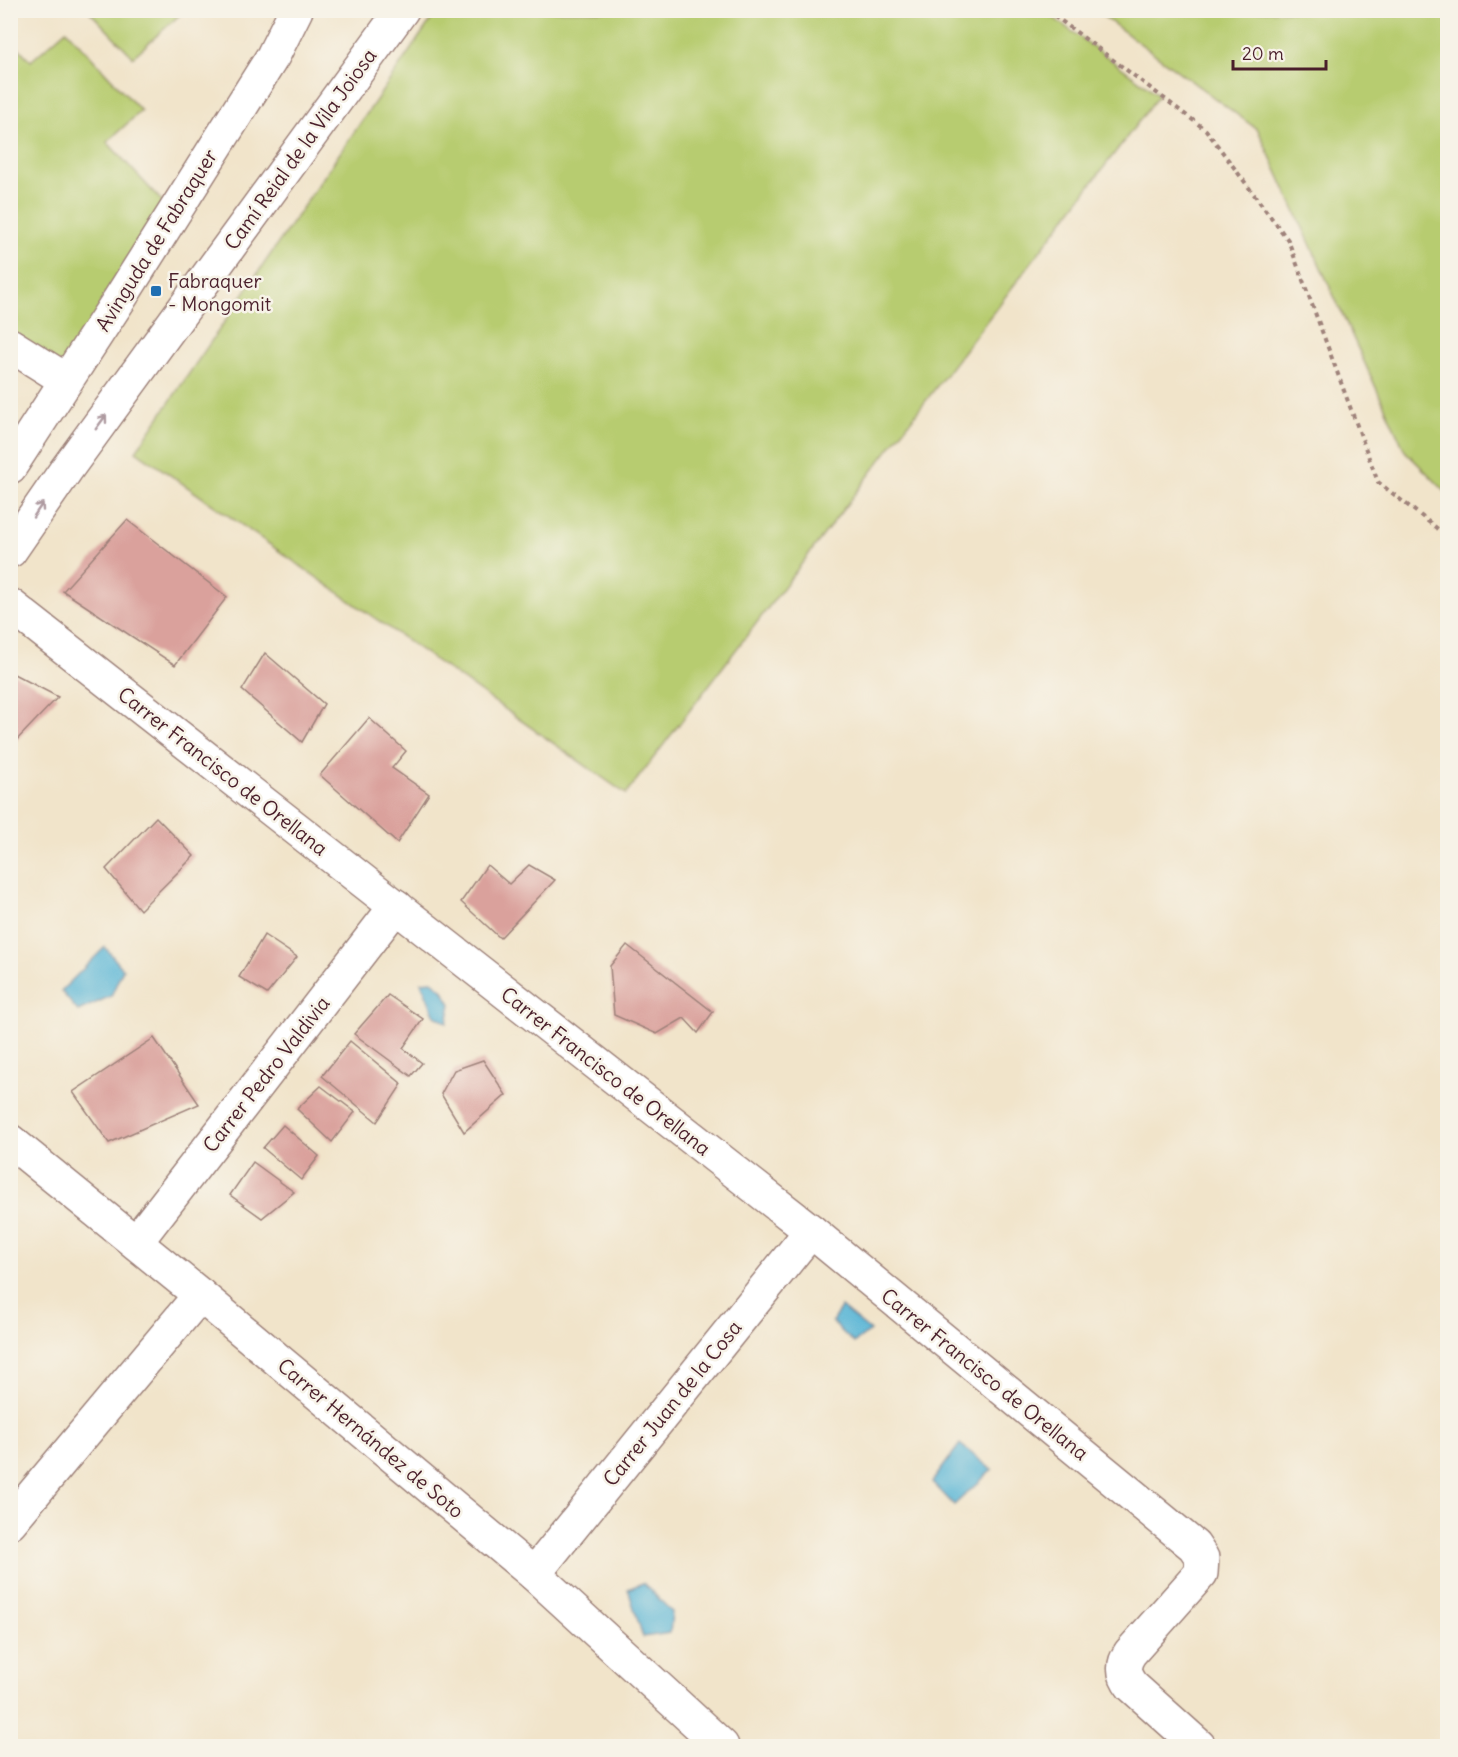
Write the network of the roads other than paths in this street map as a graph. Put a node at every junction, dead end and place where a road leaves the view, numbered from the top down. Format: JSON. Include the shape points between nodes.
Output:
{"nodes":[{"id":1,"x":296,"y":10,"type":"edge"},
{"id":2,"x":402,"y":10,"type":"edge"},
{"id":3,"x":10,"y":345,"type":"edge"},
{"id":4,"x":66,"y":380,"type":"junction"},
{"id":5,"x":10,"y":467,"type":"edge"},
{"id":6,"x":10,"y":551,"type":"edge"},
{"id":7,"x":10,"y":605,"type":"edge"},
{"id":8,"x":396,"y":906,"type":"junction"},
{"id":9,"x":10,"y":1141,"type":"edge"},
{"id":10,"x":811,"y":1231,"type":"junction"},
{"id":11,"x":136,"y":1242,"type":"junction"},
{"id":12,"x":200,"y":1296,"type":"junction"},
{"id":13,"x":10,"y":1522,"type":"edge"},
{"id":14,"x":534,"y":1574,"type":"junction"},
{"id":15,"x":722,"y":1746,"type":"edge"},
{"id":16,"x":1199,"y":1746,"type":"edge"}],
"edges":[{"from":1,"to":4,"type":"street","name":"Avinguda de Fabraquer","via":[[273,56]]},
{"from":6,"to":2,"type":"street","name":"Camí Reial de la Vila Joiosa","one_way":true},
{"from":3,"to":4,"type":"street"},
{"from":4,"to":5,"type":"street","name":"Avinguda de Fabraquer"},
{"from":7,"to":8,"type":"street","name":"Carrer Francisco de Orellana"},
{"from":8,"to":10,"type":"street","name":"Carrer Francisco de Orellana"},
{"from":8,"to":11,"type":"street","name":"Carrer Pedro Valdivia"},
{"from":9,"to":11,"type":"street","name":"Carrer Hernández de Soto"},
{"from":10,"to":14,"type":"street","name":"Carrer Juan de la Cosa"},
{"from":10,"to":16,"type":"street","name":"Carrer Francisco de Orellana","via":[[1194,1546],[1202,1558],[1201,1573],[1130,1653],[1124,1673],[1132,1686]]},
{"from":11,"to":12,"type":"street","name":"Carrer Hernández de Soto"},
{"from":12,"to":13,"type":"street"},
{"from":12,"to":14,"type":"street","name":"Carrer Hernández de Soto"},
{"from":14,"to":15,"type":"street","name":"Carrer Hernández de Soto"}]}
